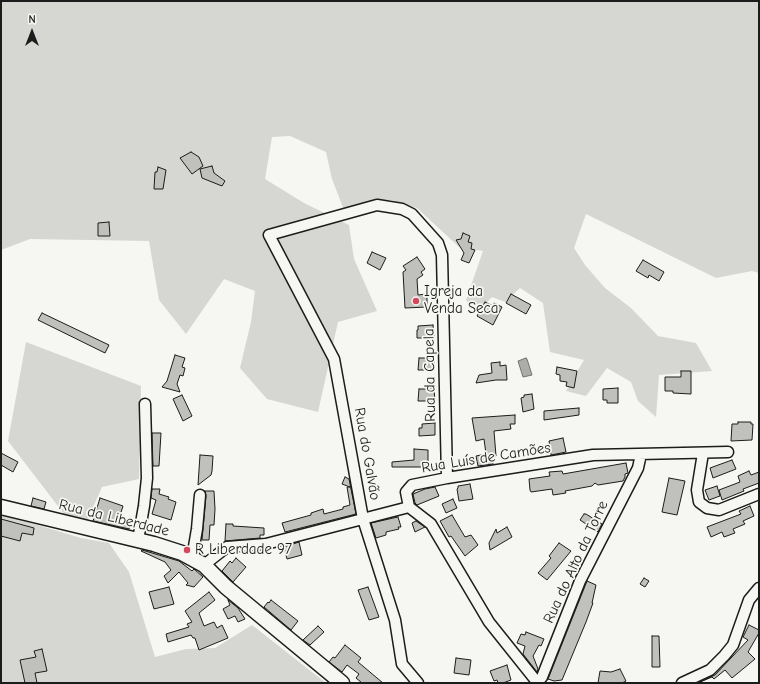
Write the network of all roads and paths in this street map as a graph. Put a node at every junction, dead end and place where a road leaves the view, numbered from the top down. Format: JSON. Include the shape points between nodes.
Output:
{"nodes":[{"id":1,"x":269,"y":235,"type":"joint"},
{"id":2,"x":145,"y":404,"type":"dead end"},
{"id":3,"x":728,"y":452,"type":"dead end"},
{"id":4,"x":703,"y":453,"type":"junction"},
{"id":5,"x":641,"y":454,"type":"junction"},
{"id":6,"x":447,"y":478,"type":"junction"},
{"id":7,"x":759,"y":494,"type":"edge"},
{"id":8,"x":200,"y":495,"type":"dead end"},
{"id":9,"x":1,"y":506,"type":"edge"},
{"id":10,"x":409,"y":507,"type":"junction"},
{"id":11,"x":363,"y":519,"type":"junction"},
{"id":12,"x":138,"y":540,"type":"junction"},
{"id":13,"x":198,"y":562,"type":"junction"},
{"id":14,"x":759,"y":588,"type":"edge"},
{"id":15,"x":537,"y":682,"type":"edge"},
{"id":16,"x":342,"y":683,"type":"edge"},
{"id":17,"x":418,"y":683,"type":"edge"},
{"id":18,"x":682,"y":683,"type":"edge"}],
"edges":[{"from":1,"to":6,"type":"street","name":"Rua da Capela","via":[[377,205],[402,209],[412,214],[438,243],[442,255]]},
{"from":1,"to":11,"type":"street","name":"Rua do Galvão","via":[[334,359]]},
{"from":2,"to":12,"type":"street","via":[[147,478]]},
{"from":3,"to":4,"type":"street","name":"Rua Luís de Camões"},
{"from":4,"to":5,"type":"street","name":"Rua Luís de Camões"},
{"from":4,"to":7,"type":"street","via":[[697,490],[699,502],[707,508],[719,510]]},
{"from":5,"to":6,"type":"street","name":"Rua Luís de Camões","via":[[593,455]]},
{"from":5,"to":15,"type":"street","name":"Rua do Alto da Torre","via":[[638,468],[580,582],[542,677]]},
{"from":6,"to":10,"type":"street","name":"Rua Luís de Camões","via":[[412,485],[406,492]]},
{"from":8,"to":13,"type":"street"},
{"from":9,"to":12,"type":"street","name":"Rua da Liberdade"},
{"from":10,"to":11,"type":"street"},
{"from":10,"to":15,"type":"street","via":[[431,524],[489,622]]},
{"from":11,"to":13,"type":"street","via":[[266,544],[227,547]]},
{"from":11,"to":17,"type":"street","name":"Rua do Galvão","via":[[395,620],[402,664]]},
{"from":12,"to":13,"type":"street","name":"Rua da Liberdade","via":[[182,553]]},
{"from":13,"to":16,"type":"street","name":"Rua da Liberdade"},
{"from":14,"to":18,"type":"street","via":[[749,600],[733,645],[710,670]]}]}
